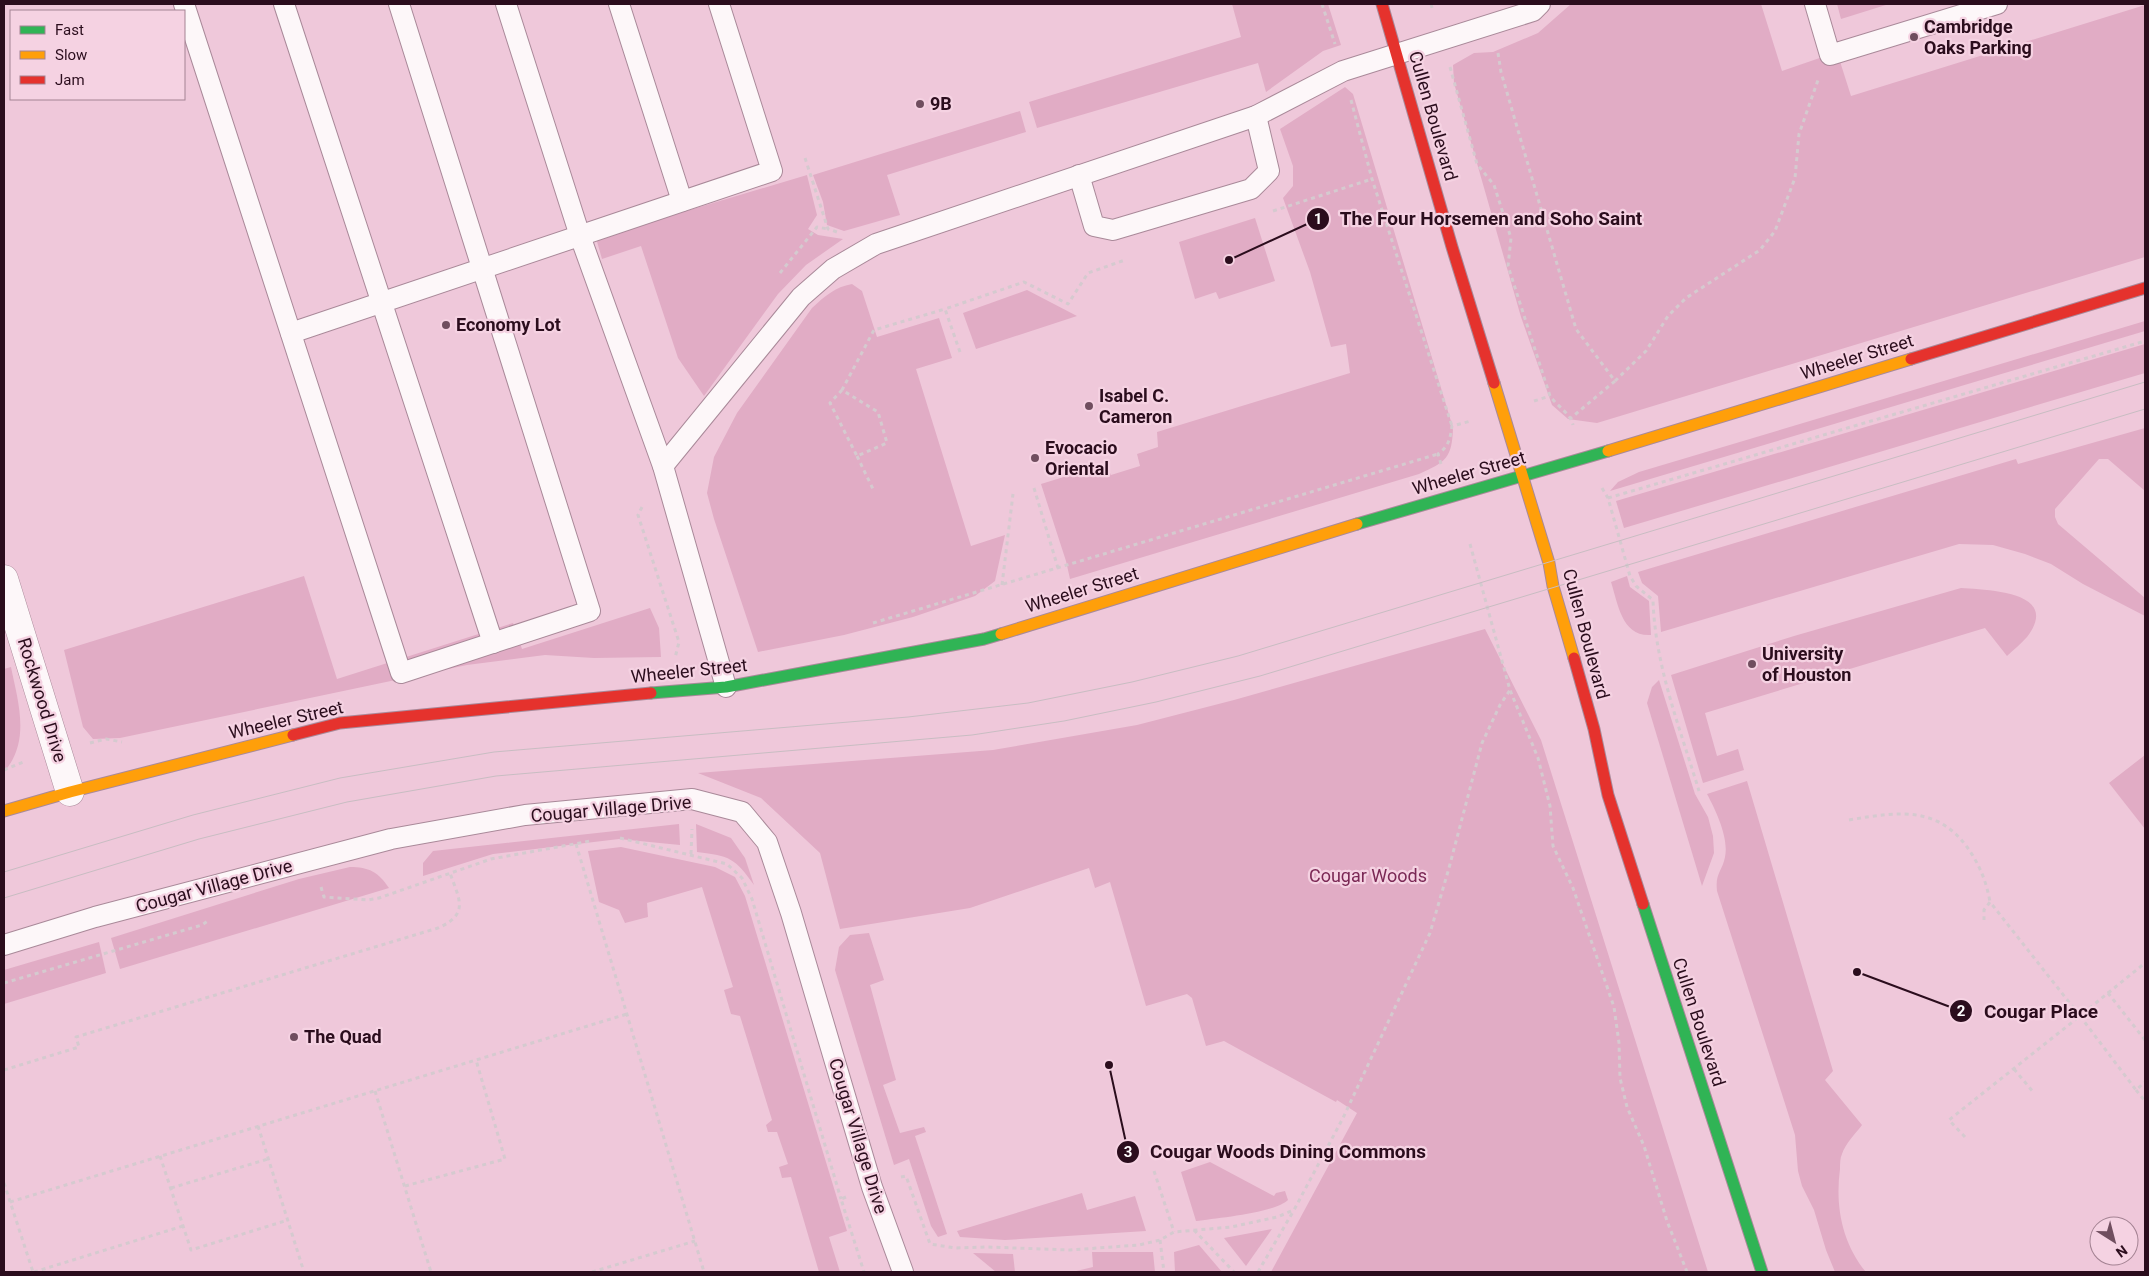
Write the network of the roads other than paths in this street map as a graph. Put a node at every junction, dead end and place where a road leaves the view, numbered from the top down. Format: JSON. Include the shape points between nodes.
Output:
{"nodes":[{"id":1,"x":184,"y":4,"type":"edge"},
{"id":2,"x":284,"y":4,"type":"edge"},
{"id":3,"x":398,"y":4,"type":"edge"},
{"id":4,"x":506,"y":4,"type":"edge"},
{"id":5,"x":619,"y":4,"type":"edge"},
{"id":6,"x":719,"y":4,"type":"edge"},
{"id":7,"x":1382,"y":4,"type":"edge"},
{"id":8,"x":1540,"y":4,"type":"edge"},
{"id":9,"x":1815,"y":4,"type":"edge"},
{"id":10,"x":1997,"y":4,"type":"edge"},
{"id":11,"x":1397,"y":53,"type":"junction"},
{"id":12,"x":1256,"y":116,"type":"junction"},
{"id":13,"x":1079,"y":175,"type":"junction"},
{"id":14,"x":682,"y":201,"type":"junction"},
{"id":15,"x":580,"y":236,"type":"junction"},
{"id":16,"x":483,"y":268,"type":"junction"},
{"id":17,"x":2145,"y":288,"type":"edge"},
{"id":18,"x":382,"y":302,"type":"junction"},
{"id":19,"x":291,"y":333,"type":"junction"},
{"id":20,"x":663,"y":466,"type":"junction"},
{"id":21,"x":1521,"y":476,"type":"junction"},
{"id":22,"x":4,"y":579,"type":"edge"},
{"id":23,"x":493,"y":643,"type":"junction"},
{"id":24,"x":726,"y":688,"type":"junction"},
{"id":25,"x":70,"y":792,"type":"junction"},
{"id":26,"x":4,"y":811,"type":"edge"},
{"id":27,"x":4,"y":945,"type":"edge"},
{"id":28,"x":903,"y":1272,"type":"edge"},
{"id":29,"x":1762,"y":1272,"type":"edge"}],
"edges":[{"from":1,"to":19,"type":"lane"},
{"from":2,"to":18,"type":"lane"},
{"from":3,"to":16,"type":"lane"},
{"from":4,"to":15,"type":"lane"},
{"from":5,"to":14,"type":"lane"},
{"from":6,"to":14,"type":"lane","via":[[772,171]]},
{"from":7,"to":11,"type":"main road","name":"Cullen Boulevard"},
{"from":8,"to":11,"type":"lane","via":[[1532,11]]},
{"from":9,"to":10,"type":"lane","via":[[1830,55]]},
{"from":11,"to":12,"type":"lane","via":[[1343,71]]},
{"from":11,"to":21,"type":"main road","name":"Cullen Boulevard"},
{"from":12,"to":13,"type":"lane"},
{"from":12,"to":13,"type":"lane","via":[[1269,171],[1251,189],[1113,230],[1094,226]]},
{"from":13,"to":20,"type":"lane","via":[[876,244],[834,269],[801,297]]},
{"from":14,"to":15,"type":"lane"},
{"from":15,"to":16,"type":"lane"},
{"from":15,"to":20,"type":"lane"},
{"from":16,"to":18,"type":"lane"},
{"from":16,"to":23,"type":"lane","via":[[590,611]]},
{"from":17,"to":21,"type":"main road","name":"Wheeler Street"},
{"from":18,"to":19,"type":"lane"},
{"from":18,"to":23,"type":"lane"},
{"from":19,"to":23,"type":"lane","via":[[402,673]]},
{"from":20,"to":24,"type":"lane"},
{"from":21,"to":24,"type":"main road","name":"Wheeler Street","via":[[984,638]]},
{"from":21,"to":29,"type":"main road","name":"Cullen Boulevard","via":[[1549,563],[1594,729],[1608,795]]},
{"from":22,"to":25,"type":"street","name":"Rockwood Drive"},
{"from":24,"to":25,"type":"main road","name":"Wheeler Street","via":[[340,723]]},
{"from":25,"to":26,"type":"main road","name":"Wheeler Street"},
{"from":27,"to":28,"type":"lane","name":"Cougar Village Drive","via":[[95,917],[391,839],[525,815],[692,799],[742,812],[767,842],[872,1187]]}]}
